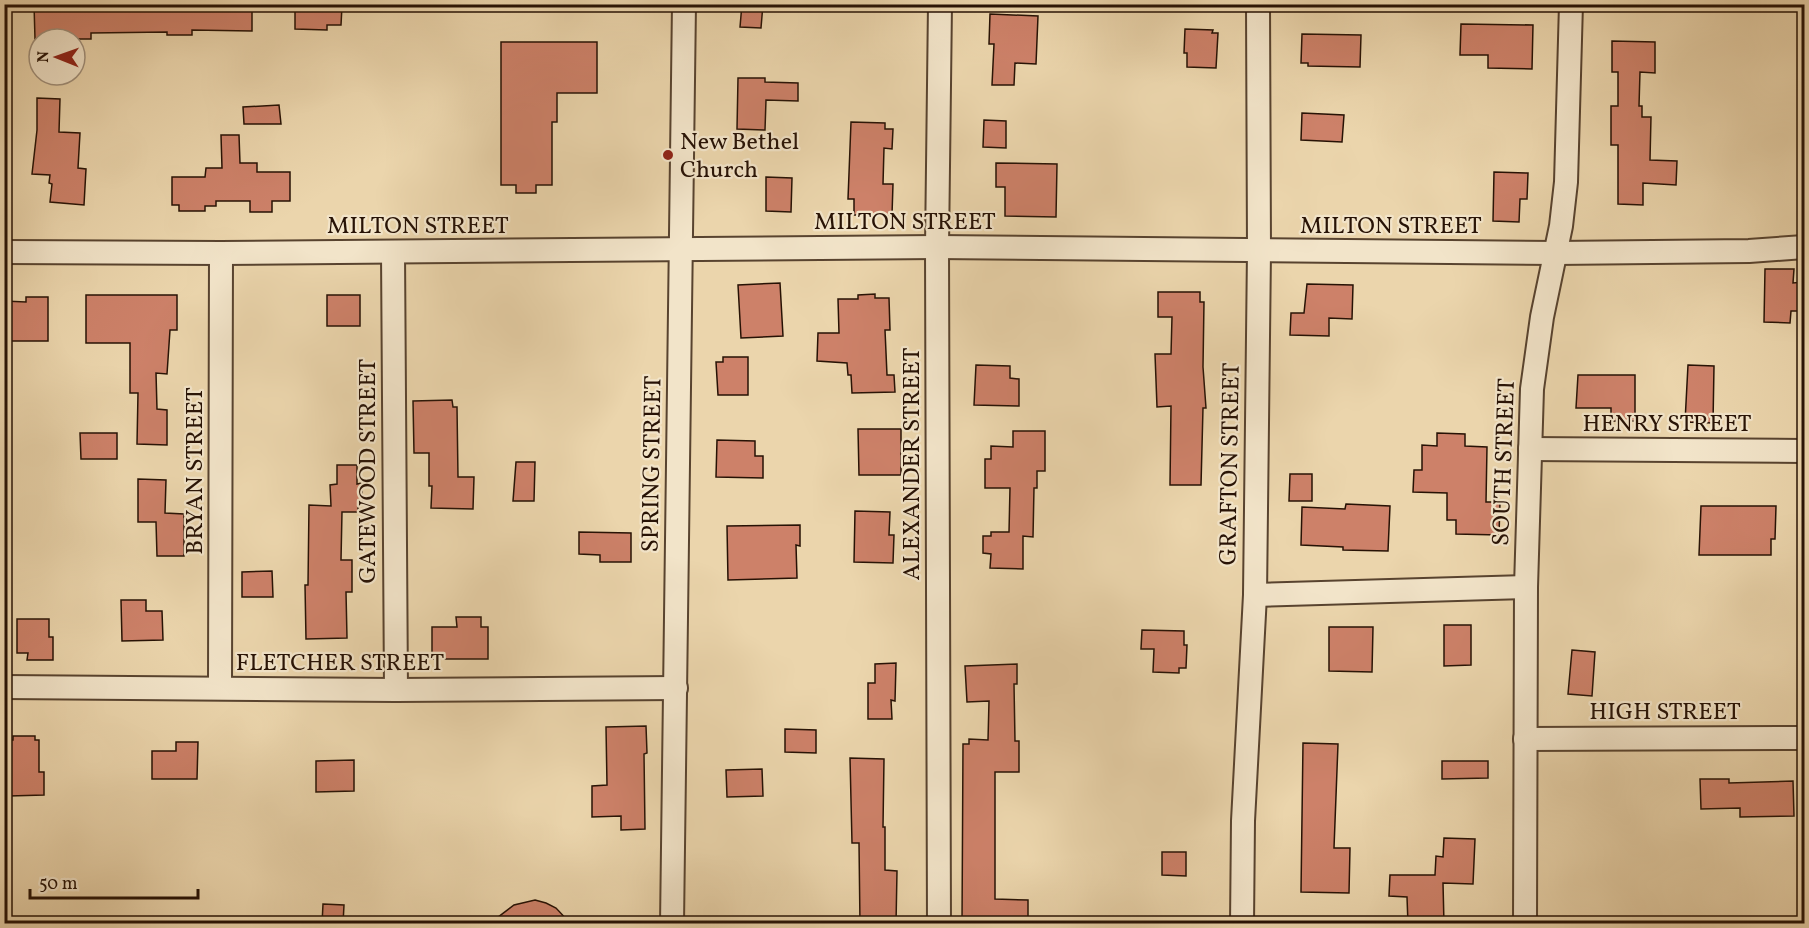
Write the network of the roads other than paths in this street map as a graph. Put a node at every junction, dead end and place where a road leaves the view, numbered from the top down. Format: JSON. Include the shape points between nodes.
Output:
{"nodes":[{"id":1,"x":684,"y":4,"type":"edge"},
{"id":2,"x":940,"y":4,"type":"edge"},
{"id":3,"x":1258,"y":4,"type":"edge"},
{"id":4,"x":1571,"y":4,"type":"edge"},
{"id":5,"x":937,"y":247,"type":"junction"},
{"id":6,"x":1804,"y":248,"type":"edge"},
{"id":7,"x":680,"y":249,"type":"junction"},
{"id":8,"x":1259,"y":251,"type":"junction"},
{"id":9,"x":4,"y":252,"type":"edge"},
{"id":10,"x":393,"y":252,"type":"junction"},
{"id":11,"x":221,"y":253,"type":"junction"},
{"id":12,"x":1556,"y":253,"type":"junction"},
{"id":13,"x":1530,"y":449,"type":"junction"},
{"id":14,"x":1804,"y":450,"type":"edge"},
{"id":15,"x":1526,"y":587,"type":"junction"},
{"id":16,"x":1255,"y":595,"type":"junction"},
{"id":17,"x":4,"y":687,"type":"edge"},
{"id":18,"x":220,"y":688,"type":"junction"},
{"id":19,"x":676,"y":688,"type":"junction"},
{"id":20,"x":396,"y":690,"type":"junction"},
{"id":21,"x":1804,"y":738,"type":"edge"},
{"id":22,"x":1525,"y":739,"type":"junction"},
{"id":23,"x":672,"y":924,"type":"edge"},
{"id":24,"x":939,"y":924,"type":"edge"},
{"id":25,"x":1242,"y":924,"type":"edge"},
{"id":26,"x":1525,"y":924,"type":"edge"}],
"edges":[{"from":1,"to":7,"type":"street","name":"SPRING STREET"},
{"from":2,"to":5,"type":"street","name":"ALEXANDER STREET"},
{"from":3,"to":8,"type":"street","name":"GRAFTON STREET"},
{"from":4,"to":12,"type":"street","name":"SOUTH STREET","via":[[1566,182]]},
{"from":5,"to":7,"type":"street","name":"MILTON STREET"},
{"from":5,"to":8,"type":"street","name":"MILTON STREET"},
{"from":5,"to":24,"type":"street","name":"ALEXANDER STREET"},
{"from":6,"to":12,"type":"street","name":"MILTON STREET"},
{"from":7,"to":10,"type":"street","name":"MILTON STREET"},
{"from":7,"to":19,"type":"street","name":"SPRING STREET"},
{"from":8,"to":12,"type":"street","name":"MILTON STREET"},
{"from":8,"to":16,"type":"street","name":"GRAFTON STREET"},
{"from":9,"to":11,"type":"street","name":"MILTON STREET"},
{"from":10,"to":11,"type":"street","name":"MILTON STREET"},
{"from":10,"to":20,"type":"street","name":"GATEWOOD STREET"},
{"from":11,"to":18,"type":"street","name":"BRYAN STREET"},
{"from":12,"to":13,"type":"street","name":"SOUTH STREET","via":[[1534,360]]},
{"from":13,"to":14,"type":"street","name":"HENRY STREET"},
{"from":13,"to":15,"type":"street","name":"SOUTH STREET"},
{"from":15,"to":16,"type":"street"},
{"from":15,"to":22,"type":"street","name":"SOUTH STREET"},
{"from":16,"to":25,"type":"street","name":"GRAFTON STREET","via":[[1243,821]]},
{"from":17,"to":18,"type":"street","name":"FLETCHER STREET"},
{"from":18,"to":20,"type":"street","name":"FLETCHER STREET"},
{"from":19,"to":20,"type":"street","name":"FLETCHER STREET"},
{"from":19,"to":23,"type":"street","name":"SPRING STREET"},
{"from":21,"to":22,"type":"street","name":"HIGH STREET"},
{"from":22,"to":26,"type":"street","name":"SOUTH STREET"}]}
